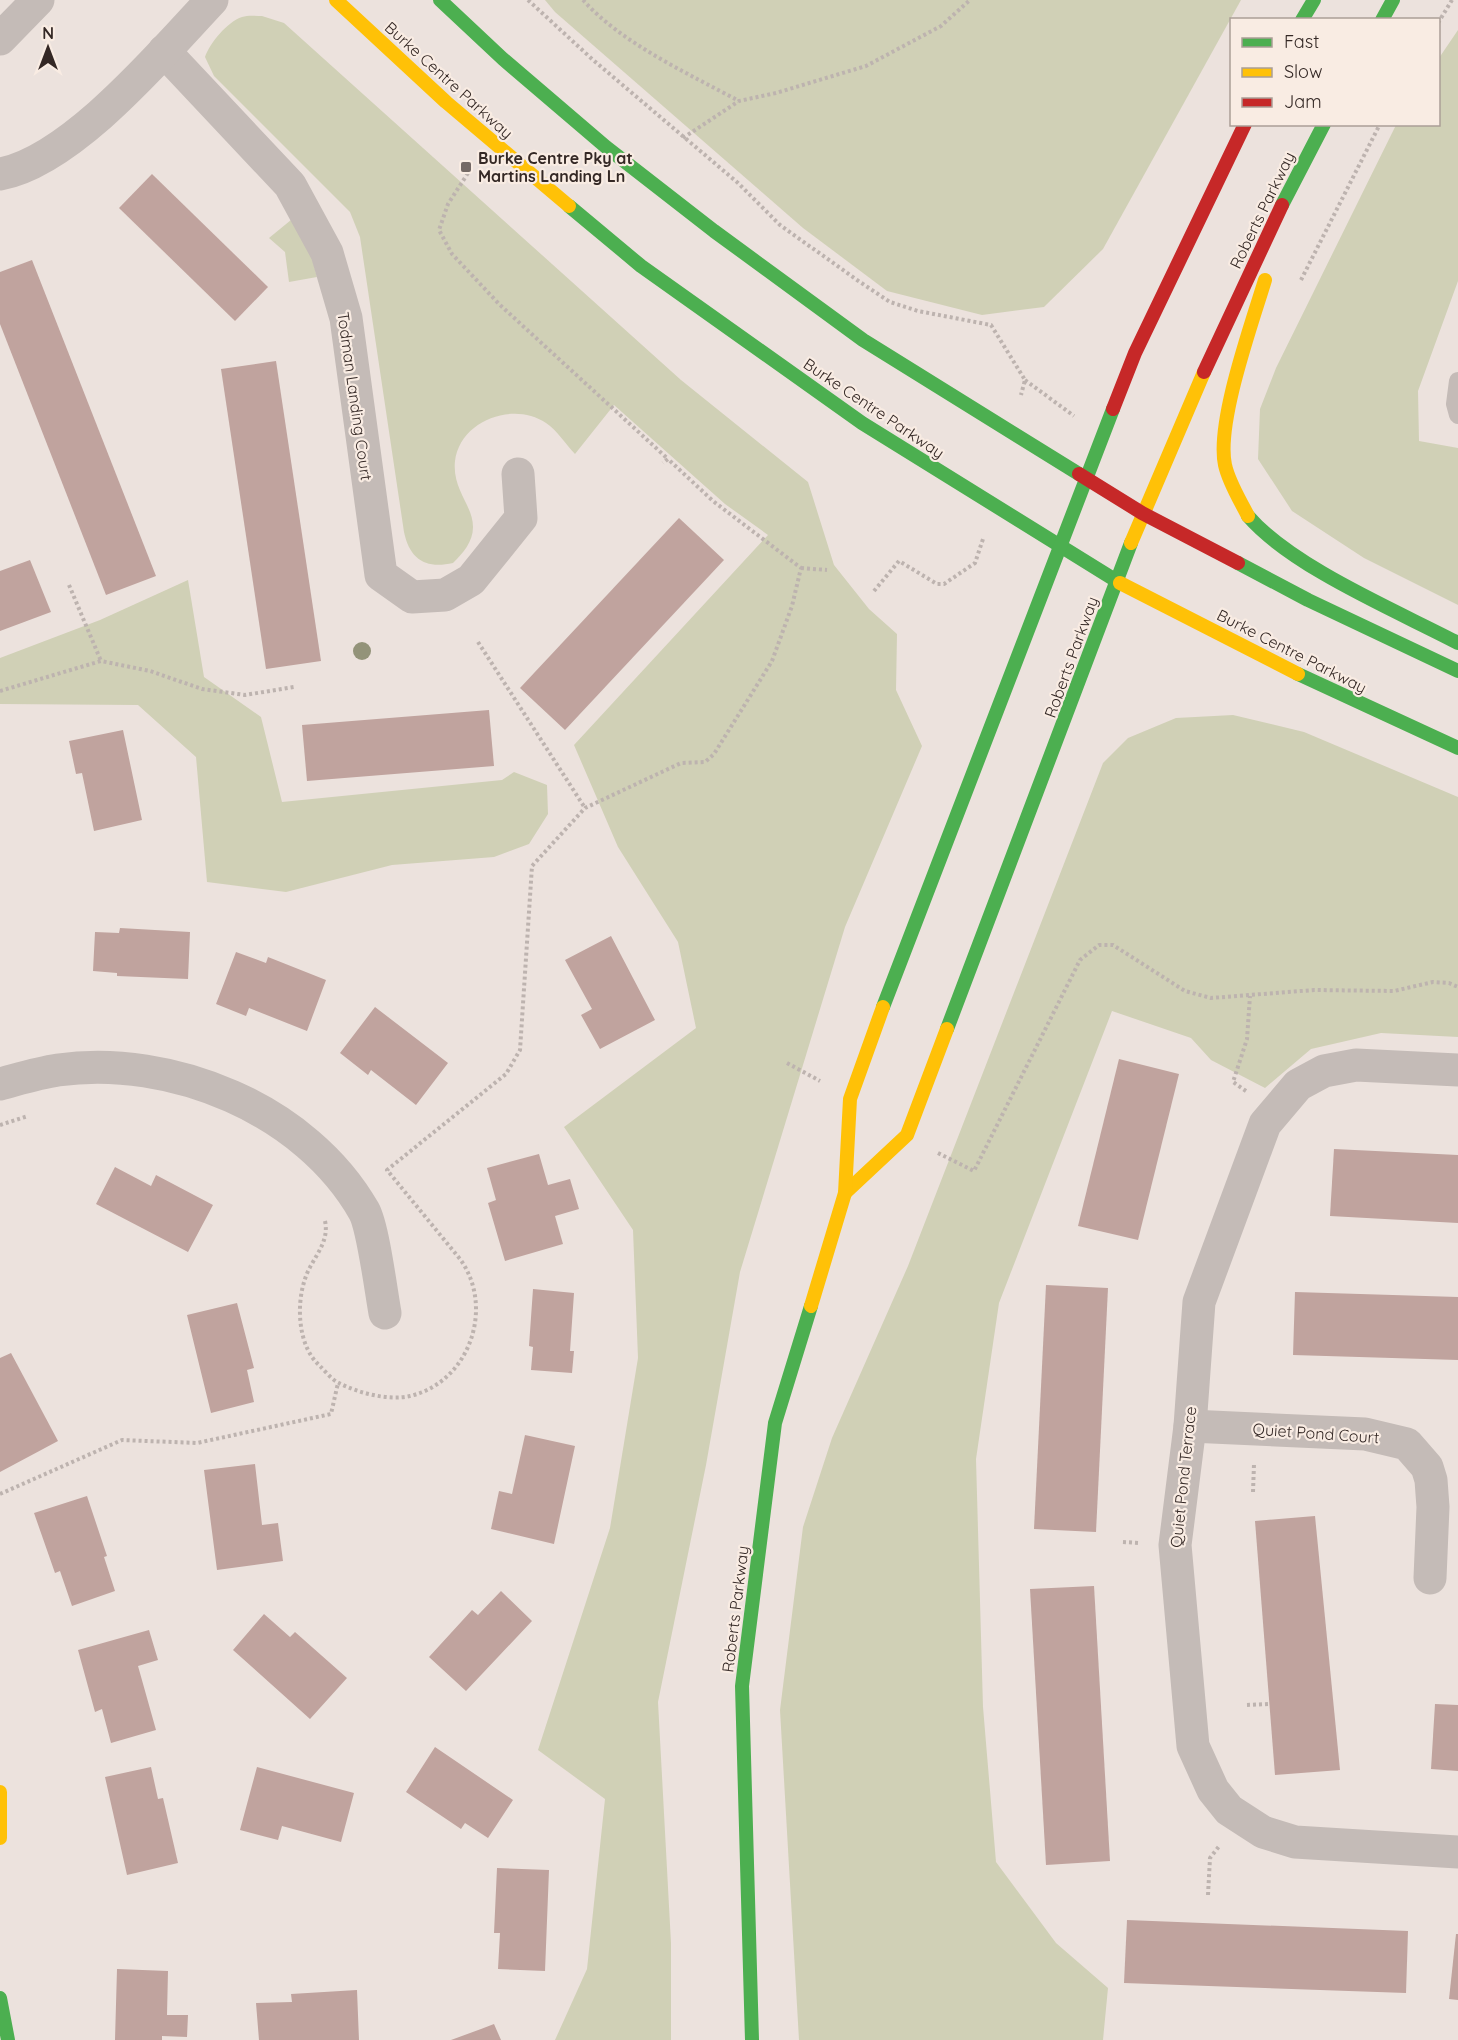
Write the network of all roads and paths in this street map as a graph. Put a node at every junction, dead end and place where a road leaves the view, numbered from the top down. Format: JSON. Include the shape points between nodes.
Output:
{"nodes":[{"id":1,"x":38,"y":0,"type":"edge"},
{"id":2,"x":212,"y":0,"type":"edge"},
{"id":3,"x":336,"y":0,"type":"edge"},
{"id":4,"x":440,"y":0,"type":"edge"},
{"id":5,"x":528,"y":0,"type":"edge"},
{"id":6,"x":583,"y":0,"type":"edge"},
{"id":7,"x":970,"y":0,"type":"edge"},
{"id":8,"x":1314,"y":0,"type":"edge"},
{"id":9,"x":1393,"y":0,"type":"edge"},
{"id":10,"x":1452,"y":0,"type":"edge"},
{"id":11,"x":1303,"y":18,"type":"edge"},
{"id":12,"x":1383,"y":18,"type":"edge"},
{"id":13,"x":1440,"y":20,"type":"edge"},
{"id":14,"x":0,"y":39,"type":"edge"},
{"id":15,"x":164,"y":51,"type":"junction"},
{"id":16,"x":739,"y":100,"type":"junction"},
{"id":17,"x":1244,"y":126,"type":"edge"},
{"id":18,"x":1323,"y":126,"type":"edge"},
{"id":19,"x":683,"y":139,"type":"junction"},
{"id":20,"x":1300,"y":167,"type":"junction"},
{"id":21,"x":468,"y":173,"type":"dead end"},
{"id":22,"x":0,"y":174,"type":"edge"},
{"id":23,"x":1015,"y":363,"type":"dead end"},
{"id":24,"x":1458,"y":381,"type":"edge"},
{"id":25,"x":1458,"y":415,"type":"edge"},
{"id":26,"x":668,"y":459,"type":"junction"},
{"id":27,"x":663,"y":463,"type":"dead end"},
{"id":28,"x":518,"y":474,"type":"dead end"},
{"id":29,"x":1086,"y":479,"type":"junction"},
{"id":30,"x":1142,"y":513,"type":"junction"},
{"id":31,"x":1062,"y":547,"type":"junction"},
{"id":32,"x":801,"y":568,"type":"junction"},
{"id":33,"x":968,"y":569,"type":"dead end"},
{"id":34,"x":827,"y":570,"type":"dead end"},
{"id":35,"x":1117,"y":581,"type":"junction"},
{"id":36,"x":69,"y":585,"type":"dead end"},
{"id":37,"x":874,"y":591,"type":"dead end"},
{"id":38,"x":478,"y":642,"type":"dead end"},
{"id":39,"x":1458,"y":643,"type":"edge"},
{"id":40,"x":101,"y":662,"type":"junction"},
{"id":41,"x":1458,"y":671,"type":"edge"},
{"id":42,"x":294,"y":687,"type":"dead end"},
{"id":43,"x":0,"y":691,"type":"edge"},
{"id":44,"x":1458,"y":748,"type":"edge"},
{"id":45,"x":585,"y":808,"type":"junction"},
{"id":46,"x":1458,"y":987,"type":"edge"},
{"id":47,"x":1250,"y":996,"type":"junction"},
{"id":48,"x":787,"y":1064,"type":"dead end"},
{"id":49,"x":1458,"y":1070,"type":"edge"},
{"id":50,"x":1233,"y":1082,"type":"dead end"},
{"id":51,"x":0,"y":1084,"type":"edge"},
{"id":52,"x":827,"y":1085,"type":"dead end"},
{"id":53,"x":31,"y":1115,"type":"dead end"},
{"id":54,"x":0,"y":1125,"type":"edge"},
{"id":55,"x":934,"y":1151,"type":"dead end"},
{"id":56,"x":845,"y":1193,"type":"junction"},
{"id":57,"x":323,"y":1215,"type":"dead end"},
{"id":58,"x":386,"y":1313,"type":"dead end"},
{"id":59,"x":338,"y":1383,"type":"junction"},
{"id":60,"x":1190,"y":1426,"type":"junction"},
{"id":61,"x":1254,"y":1457,"type":"dead end"},
{"id":62,"x":1253,"y":1492,"type":"dead end"},
{"id":63,"x":0,"y":1494,"type":"edge"},
{"id":64,"x":1430,"y":1578,"type":"dead end"},
{"id":65,"x":1269,"y":1704,"type":"dead end"},
{"id":66,"x":1247,"y":1705,"type":"dead end"},
{"id":67,"x":0,"y":1792,"type":"edge"},
{"id":68,"x":0,"y":1838,"type":"edge"},
{"id":69,"x":1227,"y":1838,"type":"dead end"},
{"id":70,"x":1458,"y":1852,"type":"edge"},
{"id":71,"x":1208,"y":1895,"type":"dead end"},
{"id":72,"x":0,"y":1998,"type":"edge"},
{"id":73,"x":8,"y":2040,"type":"edge"},
{"id":74,"x":752,"y":2040,"type":"edge"}],
"edges":[{"from":1,"to":14,"type":"street"},
{"from":2,"to":15,"type":"street"},
{"from":3,"to":31,"type":"main road","name":"Burke Centre Parkway","via":[[446,102],[641,266],[862,423]]},
{"from":4,"to":29,"type":"main road","via":[[597,139],[714,231],[863,340]]},
{"from":5,"to":19,"type":"path"},
{"from":6,"to":16,"type":"path","via":[[593,12],[639,44]]},
{"from":7,"to":16,"type":"path","via":[[941,26],[866,66]]},
{"from":8,"to":11,"type":"main road"},
{"from":9,"to":12,"type":"main road"},
{"from":10,"to":13,"type":"path"},
{"from":15,"to":22,"type":"street","via":[[93,120],[51,151]]},
{"from":15,"to":28,"type":"street","name":"Todman Landing Court","via":[[290,185],[327,253],[346,318],[381,575],[412,597],[445,595],[471,580],[521,519]]},
{"from":16,"to":19,"type":"path"},
{"from":17,"to":29,"type":"main road","name":"Roberts Parkway","via":[[1135,353]]},
{"from":18,"to":20,"type":"main road","name":"Roberts Parkway"},
{"from":19,"to":23,"type":"path","via":[[738,183],[780,225],[857,280],[890,302],[991,325]]},
{"from":20,"to":30,"type":"main road","name":"Roberts Parkway"},
{"from":20,"to":39,"type":"main road","via":[[1230,404],[1224,432],[1225,465],[1249,517],[1277,544]]},
{"from":21,"to":26,"type":"path","via":[[448,204],[439,230],[452,254],[499,304]]},
{"from":24,"to":25,"type":"lane"},
{"from":26,"to":27,"type":"path"},
{"from":26,"to":32,"type":"path","via":[[712,501]]},
{"from":29,"to":30,"type":"main road"},
{"from":29,"to":31,"type":"main road","name":"Roberts Parkway"},
{"from":30,"to":35,"type":"main road","name":"Roberts Parkway"},
{"from":30,"to":41,"type":"main road","via":[[1308,600]]},
{"from":31,"to":35,"type":"main road","name":"Burke Centre Parkway"},
{"from":31,"to":56,"type":"main road","name":"Roberts Parkway","via":[[865,1052],[850,1099]]},
{"from":32,"to":34,"type":"path"},
{"from":32,"to":45,"type":"path","via":[[772,661],[714,754],[705,762],[681,763]]},
{"from":33,"to":37,"type":"path","via":[[944,584],[937,584],[899,561]]},
{"from":35,"to":44,"type":"main road","name":"Burke Centre Parkway","via":[[1335,693]]},
{"from":35,"to":56,"type":"main road","name":"Roberts Parkway","via":[[907,1135]]},
{"from":36,"to":40,"type":"path"},
{"from":38,"to":45,"type":"path"},
{"from":40,"to":42,"type":"path","via":[[150,671],[202,689],[245,695]]},
{"from":40,"to":43,"type":"path"},
{"from":45,"to":59,"type":"path","via":[[532,866],[520,1050],[506,1074],[387,1170],[470,1273],[476,1293],[477,1321],[463,1359],[441,1382],[410,1397],[377,1396]]},
{"from":46,"to":47,"type":"path","via":[[1433,982],[1394,991],[1314,990]]},
{"from":47,"to":50,"type":"path","via":[[1247,1039]]},
{"from":47,"to":55,"type":"path","via":[[1211,998],[1185,991],[1113,945],[1099,945],[1080,960],[974,1172]]},
{"from":48,"to":52,"type":"path"},
{"from":49,"to":60,"type":"street","name":"Quiet Pond Terrace","via":[[1356,1065],[1324,1071],[1298,1085],[1265,1124],[1199,1302]]},
{"from":51,"to":58,"type":"street","via":[[59,1070],[131,1069],[180,1077],[234,1096],[309,1145],[346,1183],[366,1213]]},
{"from":53,"to":54,"type":"path"},
{"from":56,"to":74,"type":"main road","name":"Roberts Parkway","via":[[775,1423],[742,1686]]},
{"from":57,"to":59,"type":"path","via":[[325,1239],[305,1279],[300,1311],[304,1342],[315,1362]]},
{"from":59,"to":63,"type":"path","via":[[331,1414],[197,1443],[122,1440]]},
{"from":60,"to":64,"type":"street","name":"Quiet Pond Court","via":[[1365,1434],[1407,1444],[1427,1467],[1431,1480]]},
{"from":60,"to":70,"type":"street","name":"Quiet Pond Terrace","via":[[1176,1562],[1193,1746],[1213,1790],[1229,1810],[1263,1832],[1295,1842]]},
{"from":61,"to":62,"type":"path"},
{"from":65,"to":66,"type":"path"},
{"from":67,"to":68,"type":"main road"},
{"from":69,"to":71,"type":"path","via":[[1210,1858]]},
{"from":72,"to":73,"type":"main road"}]}
